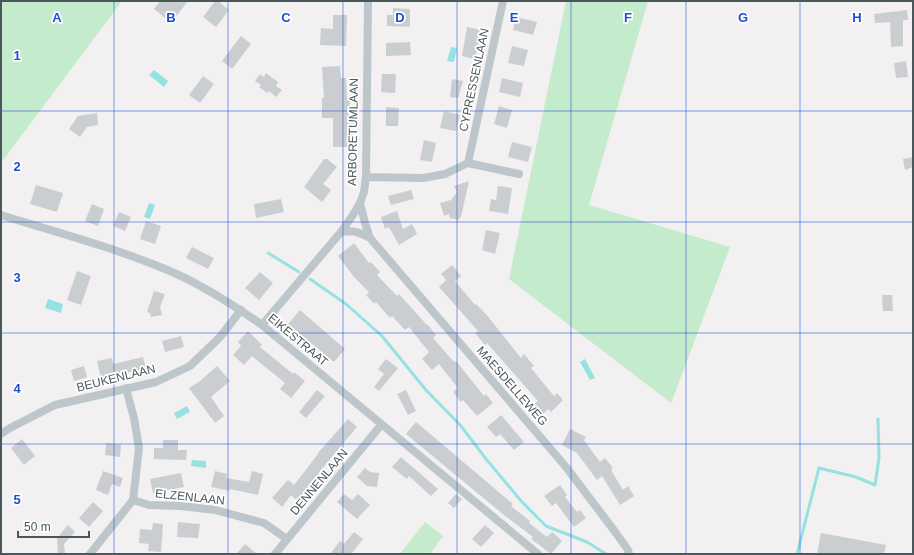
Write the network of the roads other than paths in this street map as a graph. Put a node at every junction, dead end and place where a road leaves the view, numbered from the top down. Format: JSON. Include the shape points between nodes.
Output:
{"nodes":[{"id":1,"x":368,"y":1,"type":"edge"},
{"id":2,"x":503,"y":1,"type":"edge"},
{"id":3,"x":468,"y":163,"type":"junction"},
{"id":4,"x":520,"y":174,"type":"dead end"},
{"id":5,"x":366,"y":177,"type":"junction"},
{"id":6,"x":360,"y":203,"type":"junction"},
{"id":7,"x":1,"y":215,"type":"edge"},
{"id":8,"x":341,"y":232,"type":"junction"},
{"id":9,"x":370,"y":238,"type":"junction"},
{"id":10,"x":241,"y":310,"type":"junction"},
{"id":11,"x":262,"y":325,"type":"junction"},
{"id":12,"x":126,"y":388,"type":"junction"},
{"id":13,"x":381,"y":425,"type":"junction"},
{"id":14,"x":1,"y":434,"type":"edge"},
{"id":15,"x":133,"y":500,"type":"junction"},
{"id":16,"x":287,"y":539,"type":"junction"},
{"id":17,"x":90,"y":554,"type":"edge"},
{"id":18,"x":275,"y":554,"type":"edge"},
{"id":19,"x":538,"y":554,"type":"edge"},
{"id":20,"x":628,"y":554,"type":"edge"}],
"edges":[{"from":1,"to":5,"type":"street","name":"ARBORETUMLAAN"},
{"from":2,"to":3,"type":"street","name":"CYPRESSENLAAN"},
{"from":3,"to":4,"type":"street"},
{"from":3,"to":5,"type":"street","via":[[445,174],[423,178]]},
{"from":5,"to":6,"type":"street","name":"ARBORETUMLAAN"},
{"from":6,"to":8,"type":"street","name":"ARBORETUMLAAN"},
{"from":6,"to":9,"type":"street","name":"MAESDELLEWEG"},
{"from":7,"to":10,"type":"street","name":"EIKESTRAAT","via":[[166,269]]},
{"from":8,"to":9,"type":"street","name":"MAESDELLEWEG","via":[[351,230]]},
{"from":8,"to":11,"type":"street","name":"ARBORETUMLAAN"},
{"from":9,"to":20,"type":"street","name":"MAESDELLEWEG","via":[[566,467],[616,533]]},
{"from":10,"to":11,"type":"street","name":"EIKESTRAAT"},
{"from":10,"to":12,"type":"street","name":"BEUKENLAAN","via":[[220,337],[190,366],[156,382]]},
{"from":11,"to":13,"type":"street","name":"EIKESTRAAT"},
{"from":12,"to":14,"type":"street","name":"BEUKENLAAN","via":[[55,405]]},
{"from":12,"to":15,"type":"street","via":[[139,448]]},
{"from":13,"to":16,"type":"street","name":"DENNENLAAN"},
{"from":13,"to":19,"type":"street","name":"EIKESTRAAT"},
{"from":15,"to":16,"type":"street","name":"ELZENLAAN","via":[[149,505],[215,510],[264,523]]},
{"from":15,"to":17,"type":"street"},
{"from":16,"to":18,"type":"street","name":"DENNENLAAN"}]}
